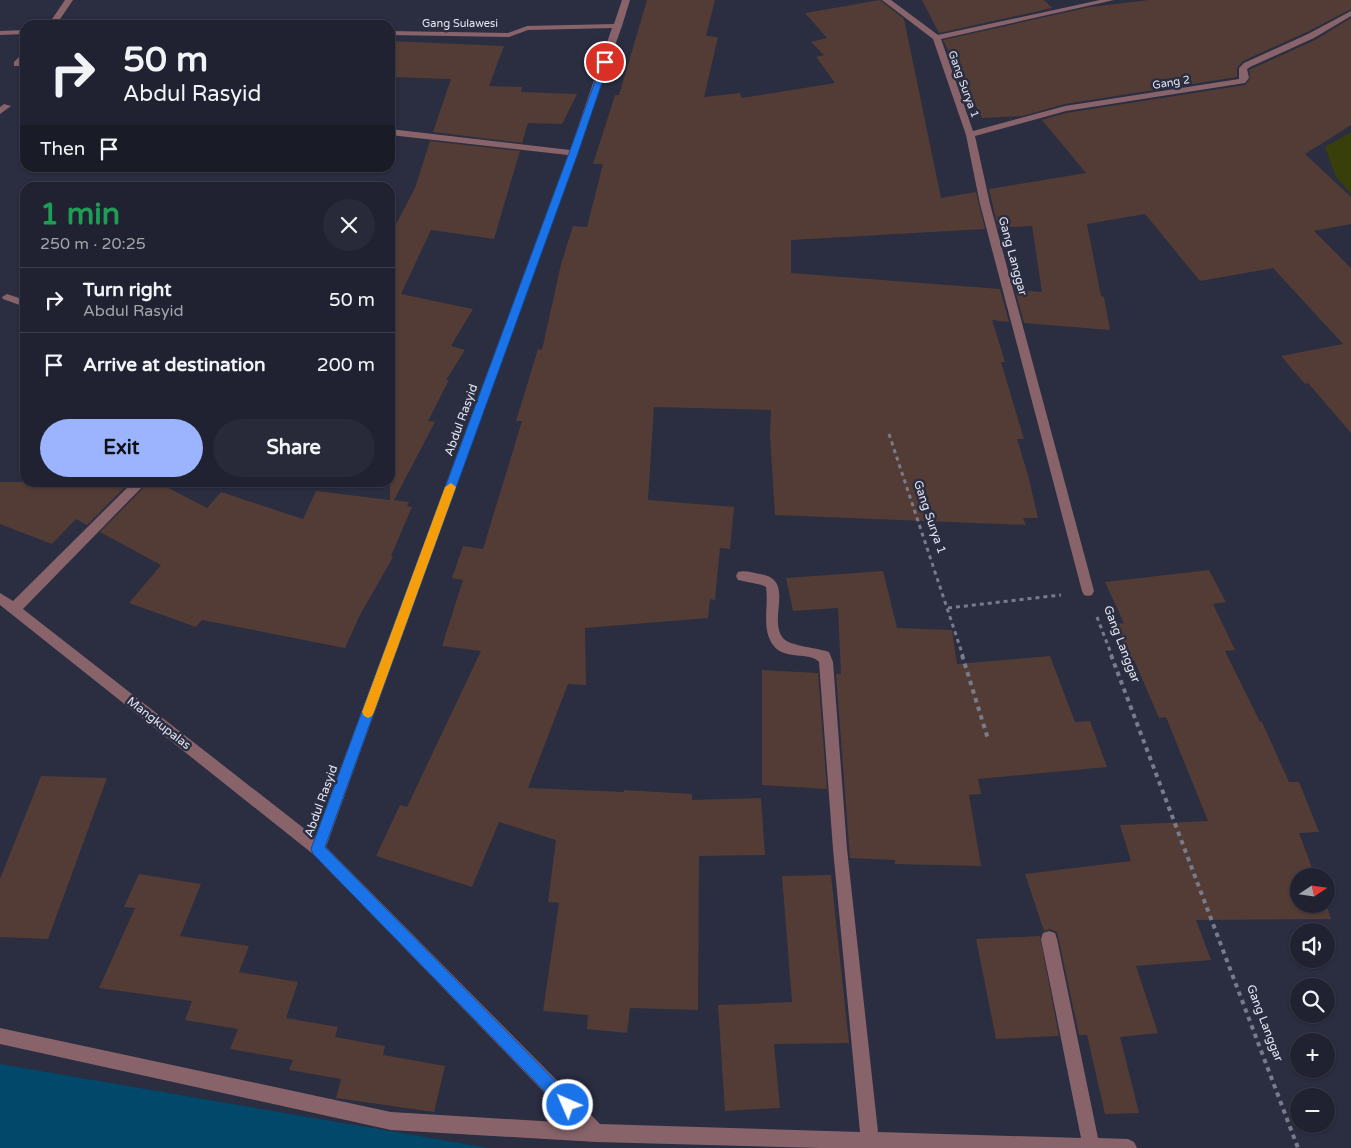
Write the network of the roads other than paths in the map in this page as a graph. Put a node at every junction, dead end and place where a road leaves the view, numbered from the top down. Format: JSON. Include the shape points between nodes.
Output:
{"nodes":[{"id":1,"x":69,"y":0,"type":"edge"},
{"id":2,"x":626,"y":0,"type":"edge"},
{"id":3,"x":886,"y":0,"type":"edge"},
{"id":4,"x":1110,"y":0,"type":"edge"},
{"id":5,"x":1351,"y":13,"type":"edge"},
{"id":6,"x":55,"y":20,"type":"edge"},
{"id":7,"x":618,"y":26,"type":"junction"},
{"id":8,"x":20,"y":32,"type":"edge"},
{"id":9,"x":0,"y":33,"type":"edge"},
{"id":10,"x":395,"y":34,"type":"edge"},
{"id":11,"x":937,"y":38,"type":"junction"},
{"id":12,"x":20,"y":61,"type":"edge"},
{"id":13,"x":17,"y":64,"type":"dead end"},
{"id":14,"x":395,"y":133,"type":"edge"},
{"id":15,"x":970,"y":135,"type":"junction"},
{"id":16,"x":574,"y":153,"type":"junction"},
{"id":17,"x":7,"y":297,"type":"dead end"},
{"id":18,"x":20,"y":302,"type":"edge"},
{"id":19,"x":136,"y":487,"type":"edge"},
{"id":20,"x":742,"y":576,"type":"dead end"},
{"id":21,"x":1088,"y":592,"type":"road end"},
{"id":22,"x":0,"y":598,"type":"edge"},
{"id":23,"x":14,"y":609,"type":"junction"},
{"id":24,"x":318,"y":849,"type":"junction"},
{"id":25,"x":1049,"y":938,"type":"dead end"},
{"id":26,"x":0,"y":1036,"type":"edge"},
{"id":27,"x":596,"y":1134,"type":"junction"},
{"id":28,"x":870,"y":1141,"type":"junction"},
{"id":29,"x":1091,"y":1147,"type":"edge"},
{"id":30,"x":1128,"y":1148,"type":"edge"}],
"edges":[{"from":1,"to":6,"type":"street"},
{"from":2,"to":7,"type":"street","name":"Abdul Rasyid"},
{"from":3,"to":11,"type":"street"},
{"from":4,"to":11,"type":"street","name":"Gang Surya 1"},
{"from":5,"to":15,"type":"street","name":"Gang 2","via":[[1311,36],[1242,68],[1245,78],[1242,81],[1065,110]]},
{"from":7,"to":10,"type":"street","name":"Gang Sulawesi","via":[[527,28],[509,35]]},
{"from":7,"to":16,"type":"street","name":"Abdul Rasyid"},
{"from":8,"to":9,"type":"street"},
{"from":11,"to":15,"type":"street","name":"Gang Surya 1"},
{"from":12,"to":13,"type":"street"},
{"from":14,"to":16,"type":"street"},
{"from":15,"to":21,"type":"street","name":"Gang Langgar","via":[[985,204]]},
{"from":16,"to":24,"type":"street","name":"Abdul Rasyid"},
{"from":17,"to":18,"type":"street"},
{"from":19,"to":23,"type":"street"},
{"from":20,"to":28,"type":"street","via":[[771,584],[772,629],[781,645],[819,654],[826,662],[840,849]]},
{"from":22,"to":23,"type":"street","name":"Mangkupalas"},
{"from":23,"to":24,"type":"street","name":"Mangkupalas"},
{"from":24,"to":27,"type":"street","name":"Mangkupalas"},
{"from":25,"to":29,"type":"street"},
{"from":26,"to":27,"type":"street","via":[[391,1121]]},
{"from":27,"to":28,"type":"street"},
{"from":28,"to":29,"type":"street"},
{"from":29,"to":30,"type":"street"}]}
